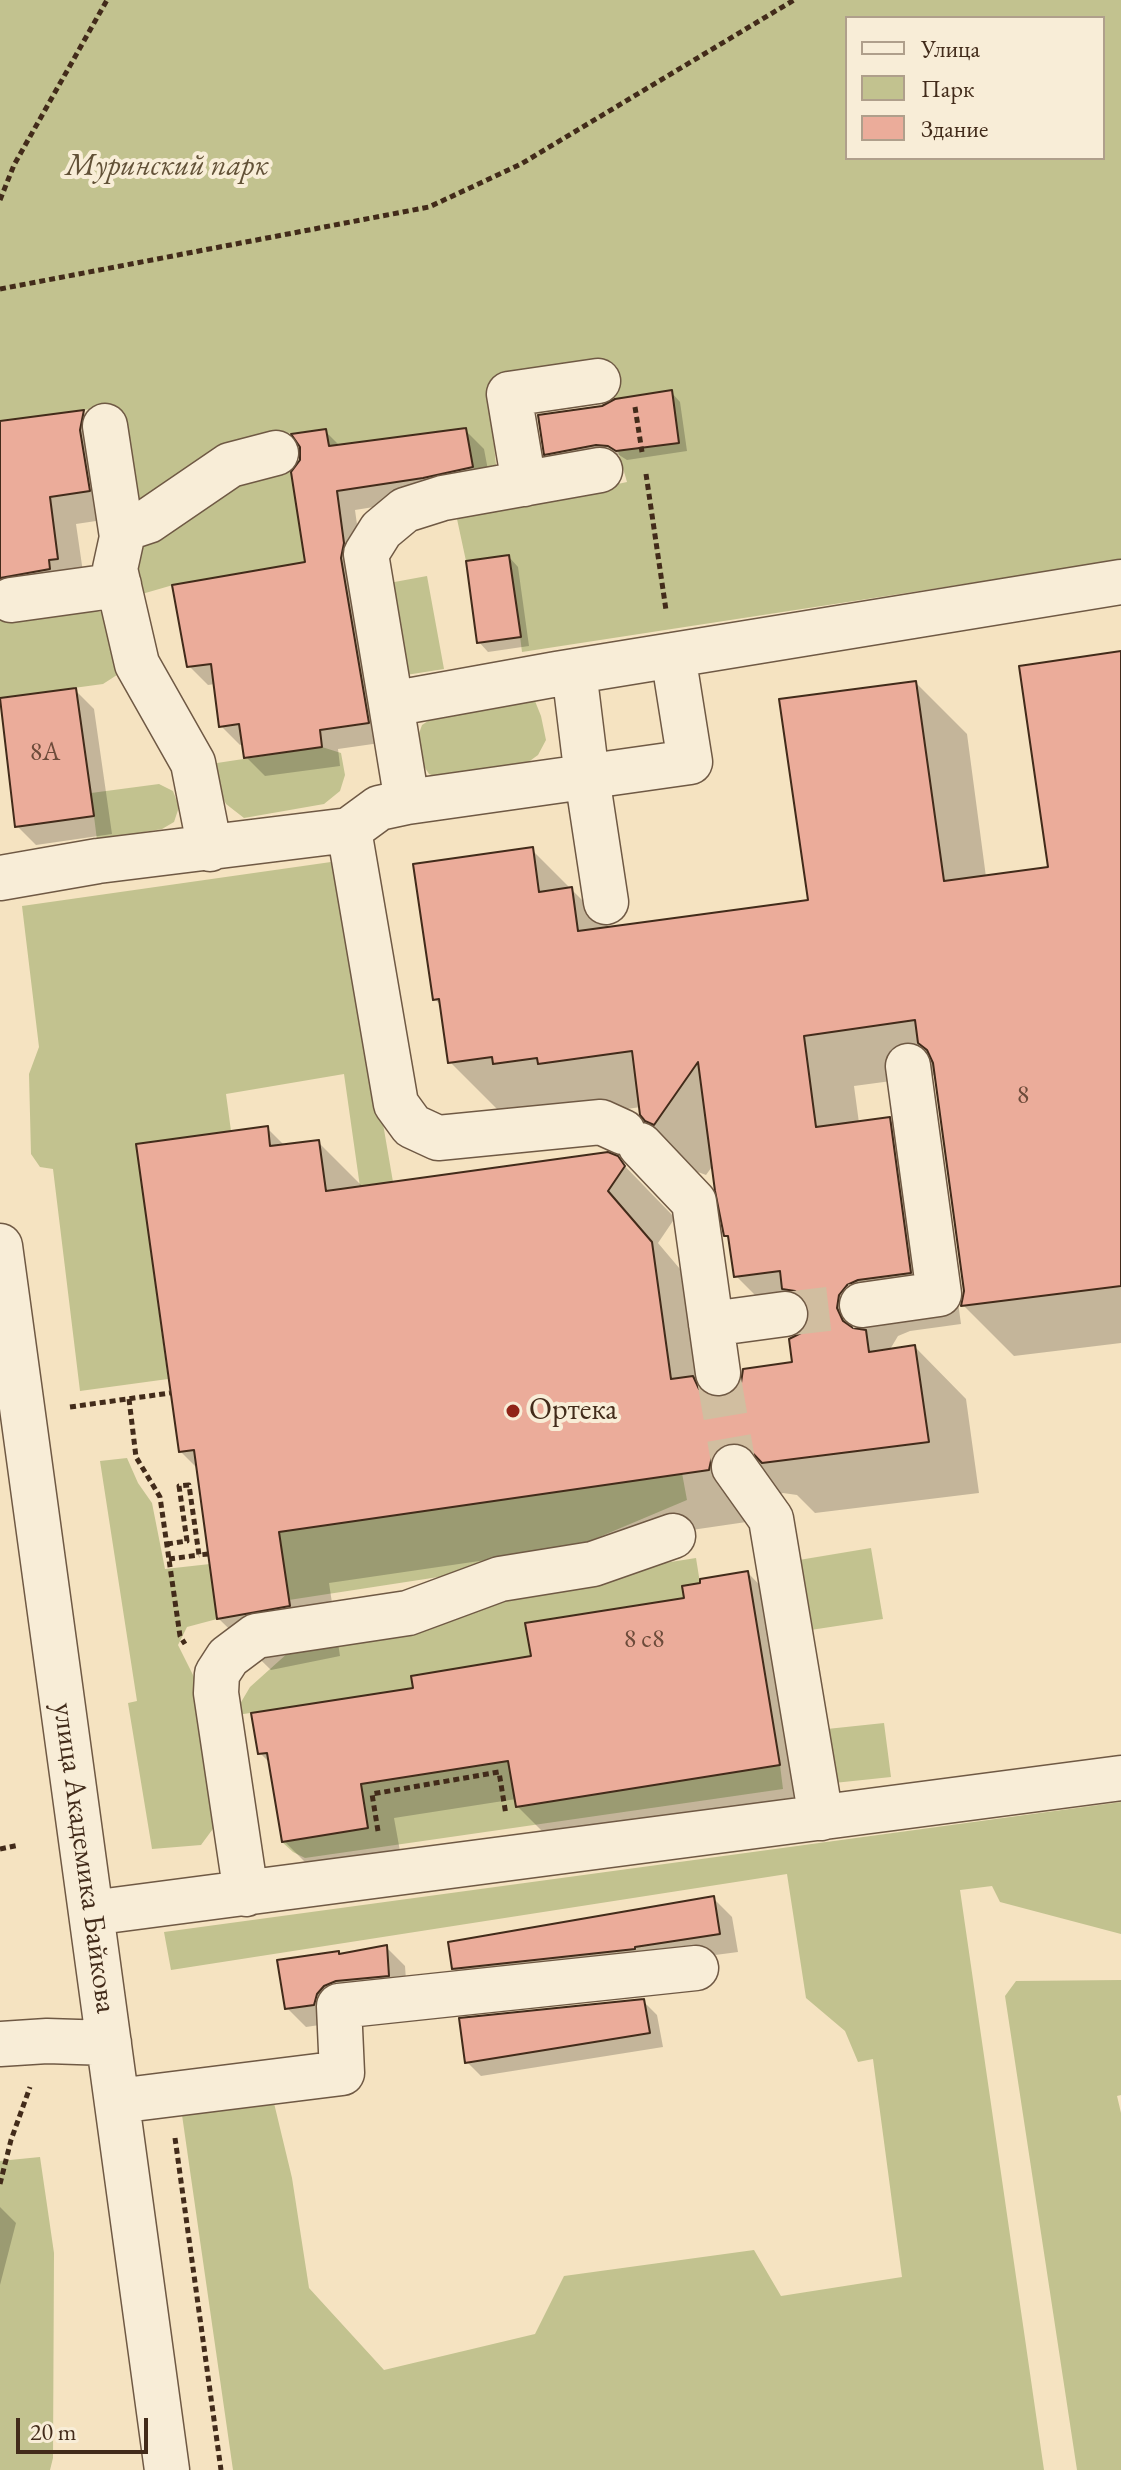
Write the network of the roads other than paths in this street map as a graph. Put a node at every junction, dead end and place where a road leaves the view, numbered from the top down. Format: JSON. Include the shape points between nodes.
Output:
{"nodes":[{"id":1,"x":616,"y":391,"type":"road end"},
{"id":2,"x":105,"y":426,"type":"dead end"},
{"id":3,"x":276,"y":453,"type":"dead end"},
{"id":4,"x":600,"y":470,"type":"dead end"},
{"id":5,"x":524,"y":484,"type":"junction"},
{"id":6,"x":121,"y":530,"type":"junction"},
{"id":7,"x":1121,"y":582,"type":"edge"},
{"id":8,"x":119,"y":585,"type":"junction"},
{"id":9,"x":11,"y":600,"type":"dead end"},
{"id":10,"x":673,"y":655,"type":"junction"},
{"id":11,"x":574,"y":671,"type":"junction"},
{"id":12,"x":391,"y":704,"type":"junction"},
{"id":13,"x":587,"y":777,"type":"junction"},
{"id":14,"x":407,"y":802,"type":"junction"},
{"id":15,"x":349,"y":830,"type":"junction"},
{"id":16,"x":210,"y":849,"type":"junction"},
{"id":17,"x":0,"y":878,"type":"edge"},
{"id":18,"x":606,"y":902,"type":"dead end"},
{"id":19,"x":908,"y":1066,"type":"dead end"},
{"id":20,"x":0,"y":1246,"type":"edge"},
{"id":21,"x":862,"y":1305,"type":"tunnel mouth"},
{"id":22,"x":785,"y":1314,"type":"tunnel mouth"},
{"id":23,"x":711,"y":1324,"type":"junction"},
{"id":24,"x":718,"y":1373,"type":"tunnel mouth"},
{"id":25,"x":734,"y":1467,"type":"tunnel mouth"},
{"id":26,"x":673,"y":1536,"type":"dead end"},
{"id":27,"x":1121,"y":1778,"type":"edge"},
{"id":28,"x":821,"y":1818,"type":"junction"},
{"id":29,"x":246,"y":1894,"type":"junction"},
{"id":30,"x":91,"y":1913,"type":"junction"},
{"id":31,"x":696,"y":1968,"type":"dead end"},
{"id":32,"x":109,"y":2043,"type":"junction"},
{"id":33,"x":0,"y":2044,"type":"edge"},
{"id":34,"x":117,"y":2101,"type":"junction"},
{"id":35,"x":167,"y":2470,"type":"edge"}],
"edges":[{"from":1,"to":5,"type":"street","via":[[509,394]]},
{"from":2,"to":6,"type":"street"},
{"from":3,"to":6,"type":"street","via":[[230,465],[148,521]]},
{"from":4,"to":5,"type":"street"},
{"from":5,"to":12,"type":"street","via":[[405,510],[381,530],[366,554]]},
{"from":6,"to":8,"type":"street","via":[[115,569]]},
{"from":7,"to":10,"type":"street"},
{"from":8,"to":9,"type":"street"},
{"from":8,"to":16,"type":"street","via":[[137,664],[193,763]]},
{"from":10,"to":11,"type":"street"},
{"from":10,"to":13,"type":"street","via":[[690,762]]},
{"from":11,"to":12,"type":"street"},
{"from":11,"to":13,"type":"street"},
{"from":12,"to":14,"type":"street"},
{"from":13,"to":14,"type":"street"},
{"from":13,"to":18,"type":"street"},
{"from":14,"to":15,"type":"street","via":[[379,808]]},
{"from":15,"to":16,"type":"street"},
{"from":15,"to":23,"type":"street","via":[[396,1104],[412,1126],[438,1138],[601,1122],[631,1138],[694,1202]]},
{"from":16,"to":17,"type":"street"},
{"from":19,"to":21,"type":"street","via":[[939,1294]]},
{"from":20,"to":30,"type":"street","name":"улица Академика Байкова"},
{"from":22,"to":23,"type":"street"},
{"from":23,"to":24,"type":"street"},
{"from":25,"to":28,"type":"street","via":[[771,1519]]},
{"from":26,"to":29,"type":"street","via":[[593,1564],[500,1579],[408,1613],[256,1636],[228,1657],[217,1674],[216,1693]]},
{"from":27,"to":28,"type":"street"},
{"from":28,"to":29,"type":"street"},
{"from":29,"to":30,"type":"street"},
{"from":30,"to":32,"type":"street","name":"улица Академика Байкова"},
{"from":31,"to":34,"type":"street","via":[[339,2006],[342,2073]]},
{"from":32,"to":33,"type":"street"},
{"from":32,"to":34,"type":"street","name":"улица Академика Байкова"},
{"from":34,"to":35,"type":"street","name":"улица Академика Байкова"}]}
